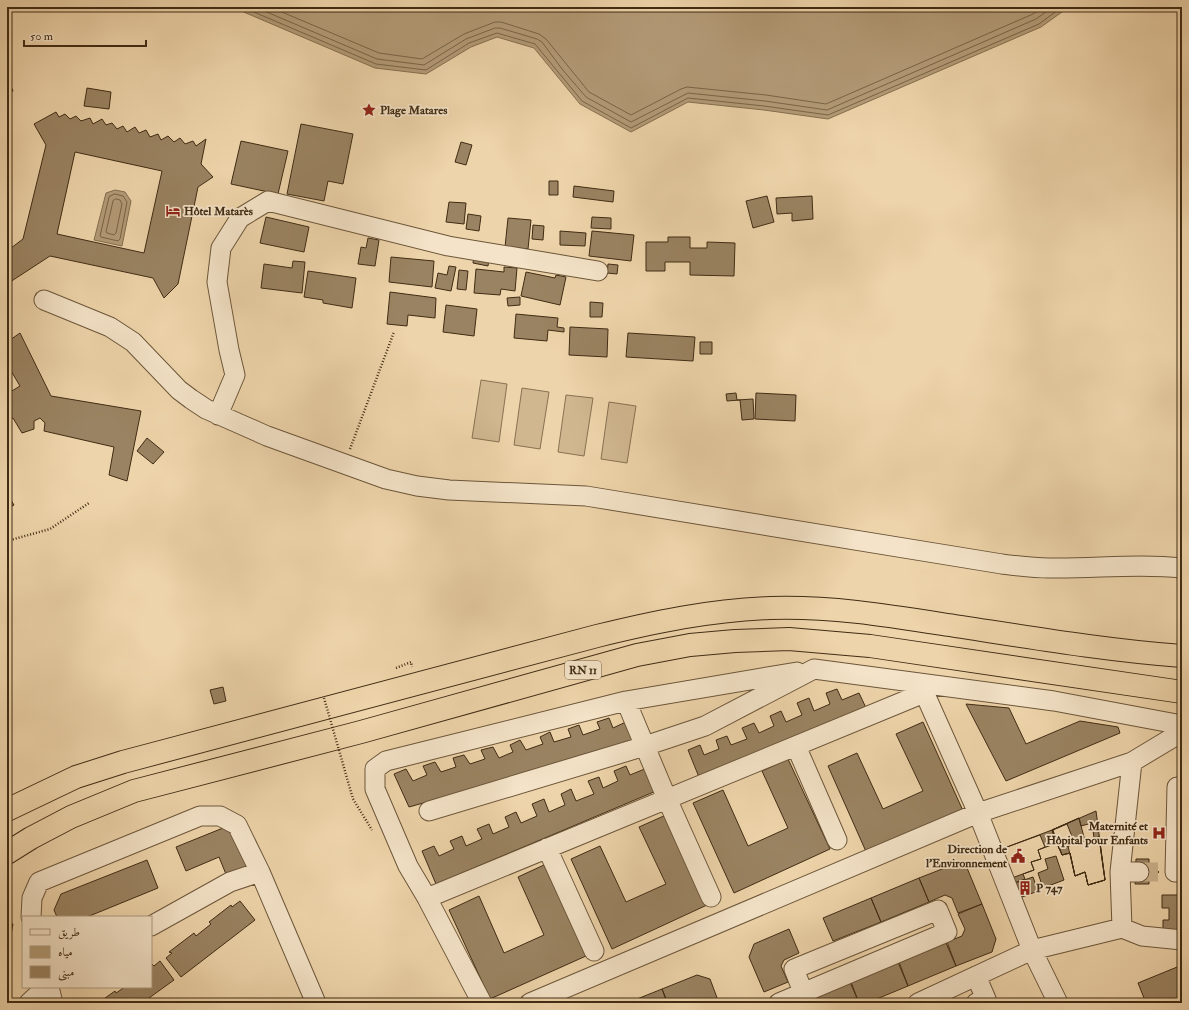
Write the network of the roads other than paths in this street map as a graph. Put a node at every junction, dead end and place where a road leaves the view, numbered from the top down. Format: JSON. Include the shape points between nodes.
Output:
{"nodes":[{"id":1,"x":598,"y":271,"type":"dead end"},
{"id":2,"x":44,"y":300,"type":"dead end"},
{"id":3,"x":218,"y":415,"type":"junction"},
{"id":4,"x":1182,"y":568,"type":"edge"},
{"id":5,"x":1182,"y":656,"type":"edge"},
{"id":6,"x":814,"y":669,"type":"junction"},
{"id":7,"x":922,"y":688,"type":"junction"},
{"id":8,"x":1182,"y":692,"type":"edge"},
{"id":9,"x":626,"y":701,"type":"junction"},
{"id":10,"x":1182,"y":725,"type":"edge"},
{"id":11,"x":1182,"y":732,"type":"edge"},
{"id":12,"x":645,"y":746,"type":"junction"},
{"id":13,"x":796,"y":746,"type":"junction"},
{"id":14,"x":1132,"y":762,"type":"junction"},
{"id":15,"x":1182,"y":777,"type":"edge"},
{"id":16,"x":1182,"y":787,"type":"edge"},
{"id":17,"x":667,"y":799,"type":"junction"},
{"id":18,"x":7,"y":810,"type":"edge"},
{"id":19,"x":429,"y":811,"type":"dead end"},
{"id":20,"x":978,"y":813,"type":"junction"},
{"id":21,"x":837,"y":840,"type":"dead end"},
{"id":22,"x":1175,"y":845,"type":"junction"},
{"id":23,"x":547,"y":848,"type":"junction"},
{"id":24,"x":7,"y":853,"type":"edge"},
{"id":25,"x":260,"y":872,"type":"junction"},
{"id":26,"x":1120,"y":872,"type":"junction"},
{"id":27,"x":1139,"y":872,"type":"tunnel mouth"},
{"id":28,"x":1172,"y":872,"type":"edge"},
{"id":29,"x":711,"y":897,"type":"dead end"},
{"id":30,"x":427,"y":898,"type":"junction"},
{"id":31,"x":31,"y":916,"type":"edge"},
{"id":32,"x":152,"y":925,"type":"edge"},
{"id":33,"x":1122,"y":928,"type":"junction"},
{"id":34,"x":1182,"y":940,"type":"edge"},
{"id":35,"x":1032,"y":950,"type":"junction"},
{"id":36,"x":594,"y":951,"type":"dead end"},
{"id":37,"x":976,"y":976,"type":"junction"},
{"id":38,"x":45,"y":988,"type":"edge"},
{"id":39,"x":49,"y":988,"type":"edge"},
{"id":40,"x":803,"y":992,"type":"junction"},
{"id":41,"x":29,"y":1003,"type":"edge"},
{"id":42,"x":53,"y":1003,"type":"edge"},
{"id":43,"x":316,"y":1003,"type":"edge"},
{"id":44,"x":482,"y":1003,"type":"edge"},
{"id":45,"x":530,"y":1003,"type":"edge"},
{"id":46,"x":779,"y":1003,"type":"edge"},
{"id":47,"x":918,"y":1003,"type":"edge"},
{"id":48,"x":976,"y":1003,"type":"edge"},
{"id":49,"x":1058,"y":1003,"type":"edge"}],
"edges":[{"from":1,"to":3,"type":"street","via":[[448,246],[268,201],[240,218],[221,248],[217,282],[235,375]]},
{"from":2,"to":3,"type":"street","via":[[110,327],[132,342],[190,399]]},
{"from":3,"to":4,"type":"street","via":[[345,465],[417,486],[450,490],[586,496],[1010,565],[1049,568]]},
{"from":5,"to":18,"type":"highway","number":"RN 11","via":[[1053,641],[832,609],[772,608],[701,614],[648,623],[597,636],[123,762],[76,777]]},
{"from":6,"to":7,"type":"street"},
{"from":6,"to":9,"type":"street"},
{"from":6,"to":12,"type":"street","via":[[705,726]]},
{"from":7,"to":10,"type":"street","via":[[1054,701]]},
{"from":7,"to":13,"type":"street"},
{"from":7,"to":20,"type":"street"},
{"from":8,"to":24,"type":"highway","number":"RN 11","via":[[830,642],[790,639],[690,645],[637,655],[361,732],[134,791],[71,817]]},
{"from":9,"to":12,"type":"street"},
{"from":9,"to":30,"type":"street","via":[[386,761],[374,769],[375,790],[408,866]]},
{"from":11,"to":14,"type":"street"},
{"from":12,"to":17,"type":"street"},
{"from":12,"to":19,"type":"street"},
{"from":13,"to":17,"type":"street"},
{"from":13,"to":21,"type":"street"},
{"from":14,"to":20,"type":"street"},
{"from":14,"to":26,"type":"street"},
{"from":15,"to":22,"type":"street","via":[[1166,777],[1165,844]]},
{"from":16,"to":22,"type":"street","via":[[1176,787]]},
{"from":17,"to":23,"type":"street"},
{"from":17,"to":29,"type":"street"},
{"from":20,"to":35,"type":"street"},
{"from":20,"to":45,"type":"street"},
{"from":22,"to":28,"type":"street"},
{"from":23,"to":30,"type":"street"},
{"from":23,"to":36,"type":"street"},
{"from":25,"to":31,"type":"street","via":[[237,825],[220,816],[200,816],[39,882],[32,898]]},
{"from":25,"to":32,"type":"street","via":[[230,882]]},
{"from":25,"to":43,"type":"street"},
{"from":26,"to":27,"type":"street"},
{"from":26,"to":33,"type":"street"},
{"from":30,"to":44,"type":"street"},
{"from":33,"to":34,"type":"street","via":[[1142,936]]},
{"from":33,"to":35,"type":"street"},
{"from":35,"to":37,"type":"street"},
{"from":35,"to":49,"type":"street"},
{"from":37,"to":47,"type":"street"},
{"from":37,"to":48,"type":"street","via":[[986,999]]},
{"from":38,"to":41,"type":"street"},
{"from":39,"to":42,"type":"street"},
{"from":40,"to":40,"type":"street","via":[[794,969],[938,910],[947,932]]},
{"from":40,"to":46,"type":"street"}]}
